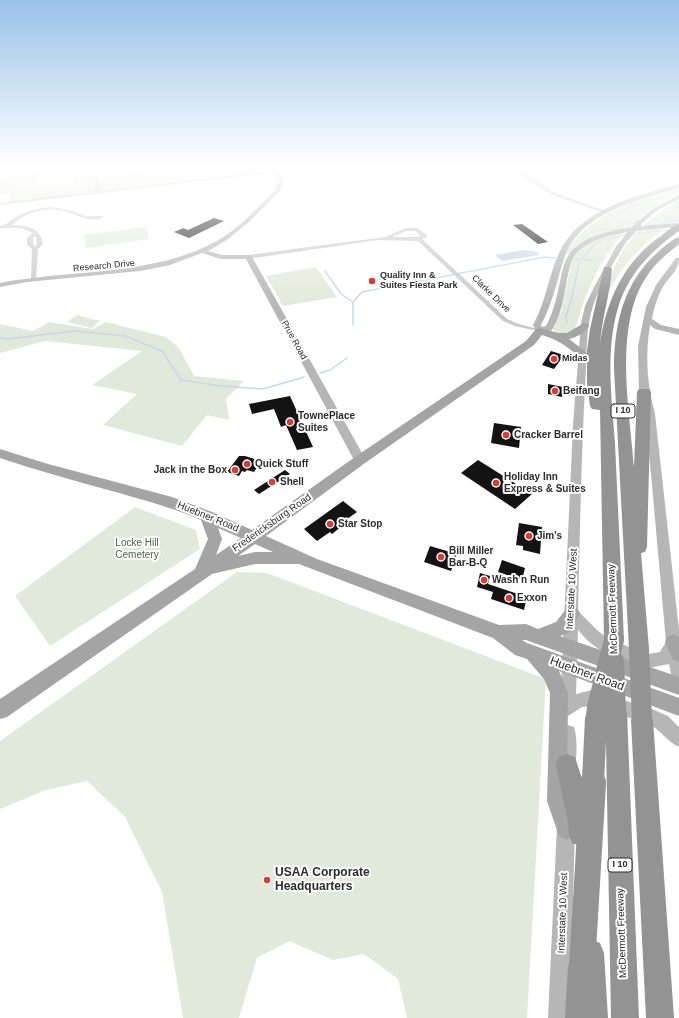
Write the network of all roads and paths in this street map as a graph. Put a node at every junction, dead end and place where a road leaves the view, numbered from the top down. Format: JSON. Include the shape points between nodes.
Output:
{"nodes":[{"id":1,"x":25,"y":214,"type":"edge"},
{"id":2,"x":74,"y":214,"type":"edge"},
{"id":3,"x":254,"y":214,"type":"edge"},
{"id":4,"x":603,"y":214,"type":"edge"},
{"id":5,"x":651,"y":214,"type":"edge"},
{"id":6,"x":102,"y":218,"type":"dead end"},
{"id":7,"x":588,"y":222,"type":"junction"},
{"id":8,"x":8,"y":226,"type":"junction"},
{"id":9,"x":679,"y":226,"type":"edge"},
{"id":10,"x":0,"y":227,"type":"edge"},
{"id":11,"x":36,"y":233,"type":"junction"},
{"id":12,"x":610,"y":233,"type":"junction"},
{"id":13,"x":387,"y":237,"type":"junction"},
{"id":14,"x":40,"y":238,"type":"junction"},
{"id":15,"x":30,"y":239,"type":"junction"},
{"id":16,"x":419,"y":239,"type":"junction"},
{"id":17,"x":679,"y":240,"type":"edge"},
{"id":18,"x":36,"y":248,"type":"junction"},
{"id":19,"x":204,"y":252,"type":"junction"},
{"id":20,"x":248,"y":256,"type":"junction"},
{"id":21,"x":679,"y":260,"type":"edge"},
{"id":22,"x":154,"y":266,"type":"junction"},
{"id":23,"x":607,"y":269,"type":"junction"},
{"id":24,"x":122,"y":274,"type":"junction"},
{"id":25,"x":79,"y":276,"type":"junction"},
{"id":26,"x":33,"y":279,"type":"junction"},
{"id":27,"x":0,"y":287,"type":"edge"},
{"id":28,"x":647,"y":319,"type":"junction"},
{"id":29,"x":584,"y":326,"type":"junction"},
{"id":30,"x":540,"y":331,"type":"junction"},
{"id":31,"x":679,"y":332,"type":"edge"},
{"id":32,"x":644,"y":334,"type":"junction"},
{"id":33,"x":679,"y":336,"type":"edge"},
{"id":34,"x":558,"y":338,"type":"junction"},
{"id":35,"x":530,"y":343,"type":"junction"},
{"id":36,"x":582,"y":354,"type":"junction"},
{"id":37,"x":644,"y":392,"type":"junction"},
{"id":38,"x":0,"y":453,"type":"edge"},
{"id":39,"x":607,"y":456,"type":"junction"},
{"id":40,"x":360,"y":460,"type":"junction"},
{"id":41,"x":207,"y":516,"type":"junction"},
{"id":42,"x":254,"y":537,"type":"junction"},
{"id":43,"x":302,"y":559,"type":"junction"},
{"id":44,"x":201,"y":572,"type":"junction"},
{"id":45,"x":635,"y":603,"type":"junction"},
{"id":46,"x":572,"y":614,"type":"junction"},
{"id":47,"x":535,"y":644,"type":"junction"},
{"id":48,"x":570,"y":647,"type":"junction"},
{"id":49,"x":676,"y":648,"type":"edge"},
{"id":50,"x":568,"y":667,"type":"junction"},
{"id":51,"x":679,"y":685,"type":"edge"},
{"id":52,"x":568,"y":706,"type":"junction"},
{"id":53,"x":679,"y":707,"type":"edge"},
{"id":54,"x":0,"y":710,"type":"edge"},
{"id":55,"x":606,"y":715,"type":"junction"},
{"id":56,"x":679,"y":739,"type":"edge"},
{"id":57,"x":568,"y":766,"type":"junction"},
{"id":58,"x":566,"y":829,"type":"junction"},
{"id":59,"x":559,"y":1018,"type":"edge"},
{"id":60,"x":579,"y":1018,"type":"edge"},
{"id":61,"x":594,"y":1018,"type":"edge"},
{"id":62,"x":625,"y":1018,"type":"edge"},
{"id":63,"x":660,"y":1018,"type":"edge"}],
"edges":[{"from":1,"to":8,"type":"street"},
{"from":2,"to":6,"type":"street"},
{"from":3,"to":19,"type":"main road","via":[[246,221],[241,232],[222,246]]},
{"from":4,"to":7,"type":"main road","name":"Fredericksburg Road"},
{"from":5,"to":23,"type":"main road","name":"Interstate 10 West","bridge":true,"via":[[627,237]]},
{"from":7,"to":12,"type":"main road","via":[[586,228],[590,231]]},
{"from":7,"to":30,"type":"main road","name":"Fredericksburg Road","via":[[579,228],[562,251],[547,307],[537,325]]},
{"from":8,"to":10,"type":"street"},
{"from":8,"to":11,"type":"street","via":[[27,228]]},
{"from":9,"to":12,"type":"main road","name":"Fredericksburg Road"},
{"from":9,"to":39,"type":"highway","name":"McDermott Freeway","number":"I 10","via":[[661,238],[629,272],[614,300],[604,356]]},
{"from":11,"to":14,"type":"street"},
{"from":11,"to":15,"type":"street"},
{"from":12,"to":30,"type":"main road","name":"Fredericksburg Road","via":[[582,244],[573,252],[559,309],[549,328]]},
{"from":13,"to":16,"type":"street"},
{"from":13,"to":16,"type":"street","name":"Clarke Drive","via":[[401,230],[411,229],[423,233],[424,237]]},
{"from":13,"to":20,"type":"street"},
{"from":14,"to":15,"type":"street"},
{"from":14,"to":18,"type":"street","via":[[40,244]]},
{"from":15,"to":18,"type":"street","via":[[30,245]]},
{"from":16,"to":30,"type":"street","name":"Clarke Drive","via":[[505,320]]},
{"from":17,"to":45,"type":"highway","name":"McDermott Freeway","number":"I 10","via":[[655,260],[637,284],[628,303],[620,338]]},
{"from":18,"to":26,"type":"street"},
{"from":19,"to":20,"type":"main road","via":[[227,257]]},
{"from":19,"to":22,"type":"main road","name":"Research Drive"},
{"from":19,"to":24,"type":"main road","name":"Research Drive","via":[[165,267]]},
{"from":20,"to":40,"type":"main road","name":"Prue Road"},
{"from":21,"to":28,"type":"main road","via":[[660,285]]},
{"from":22,"to":24,"type":"main road"},
{"from":22,"to":25,"type":"main road","name":"Research Drive"},
{"from":23,"to":29,"type":"main road","name":"Interstate 10 West","via":[[589,306]]},
{"from":23,"to":39,"type":"highway","via":[[594,342],[593,376]]},
{"from":24,"to":25,"type":"main road","name":"Research Drive"},
{"from":25,"to":26,"type":"main road"},
{"from":25,"to":27,"type":"main road","name":"Research Drive"},
{"from":26,"to":27,"type":"main road"},
{"from":28,"to":31,"type":"main road","via":[[658,327]]},
{"from":28,"to":32,"type":"main road"},
{"from":29,"to":34,"type":"main road","via":[[577,334]]},
{"from":29,"to":36,"type":"main road","name":"Interstate 10 West"},
{"from":30,"to":34,"type":"main road"},
{"from":30,"to":35,"type":"main road","name":"Fredericksburg Road"},
{"from":32,"to":33,"type":"main road","via":[[657,332]]},
{"from":32,"to":37,"type":"main road"},
{"from":34,"to":35,"type":"main road"},
{"from":34,"to":36,"type":"main road","via":[[571,344]]},
{"from":35,"to":40,"type":"main road","name":"Fredericksburg Road"},
{"from":36,"to":46,"type":"main road","name":"Interstate 10 West"},
{"from":37,"to":45,"type":"highway","via":[[641,534]]},
{"from":37,"to":49,"type":"main road","via":[[650,414]]},
{"from":38,"to":41,"type":"main road","name":"Huebner Road","via":[[167,501]]},
{"from":39,"to":55,"type":"highway","name":"McDermott Freeway","number":"I 10","bridge":true,"via":[[614,640],[597,707]]},
{"from":40,"to":42,"type":"main road","name":"Fredericksburg Road"},
{"from":41,"to":42,"type":"main road","name":"Huebner Road"},
{"from":41,"to":44,"type":"main road","via":[[215,539]]},
{"from":42,"to":43,"type":"main road","name":"Huebner Road"},
{"from":42,"to":44,"type":"main road","name":"Fredericksburg Road"},
{"from":43,"to":44,"type":"main road","via":[[255,558]]},
{"from":43,"to":47,"type":"main road","name":"Huebner Road","via":[[500,633],[521,649]]},
{"from":44,"to":54,"type":"main road","name":"Fredericksburg Road"},
{"from":45,"to":63,"type":"highway","name":"McDermott Freeway","number":"I 10","bridge":true},
{"from":46,"to":47,"type":"main road","via":[[562,628]]},
{"from":46,"to":48,"type":"main road","name":"Interstate 10 West"},
{"from":46,"to":49,"type":"main road","via":[[605,645],[649,661],[665,658]]},
{"from":47,"to":48,"type":"main road","name":"Huebner Road"},
{"from":47,"to":50,"type":"main road","name":"Huebner Road"},
{"from":47,"to":58,"type":"main road","via":[[557,683],[559,693],[557,802]]},
{"from":48,"to":50,"type":"main road","name":"Interstate 10 West"},
{"from":48,"to":51,"type":"main road","name":"Huebner Road"},
{"from":49,"to":51,"type":"main road"},
{"from":50,"to":52,"type":"main road","name":"Interstate 10 West"},
{"from":50,"to":53,"type":"main road","name":"Huebner Road"},
{"from":52,"to":56,"type":"main road","via":[[592,698],[652,717],[662,722]]},
{"from":52,"to":57,"type":"main road","name":"Interstate 10 West"},
{"from":55,"to":60,"type":"highway","bridge":true,"via":[[593,783]]},
{"from":55,"to":62,"type":"highway","name":"McDermott Freeway","number":"I 10"},
{"from":57,"to":58,"type":"main road","name":"Interstate 10 West"},
{"from":57,"to":61,"type":"highway","via":[[580,822]]},
{"from":58,"to":59,"type":"main road","name":"Interstate 10 West"}]}
